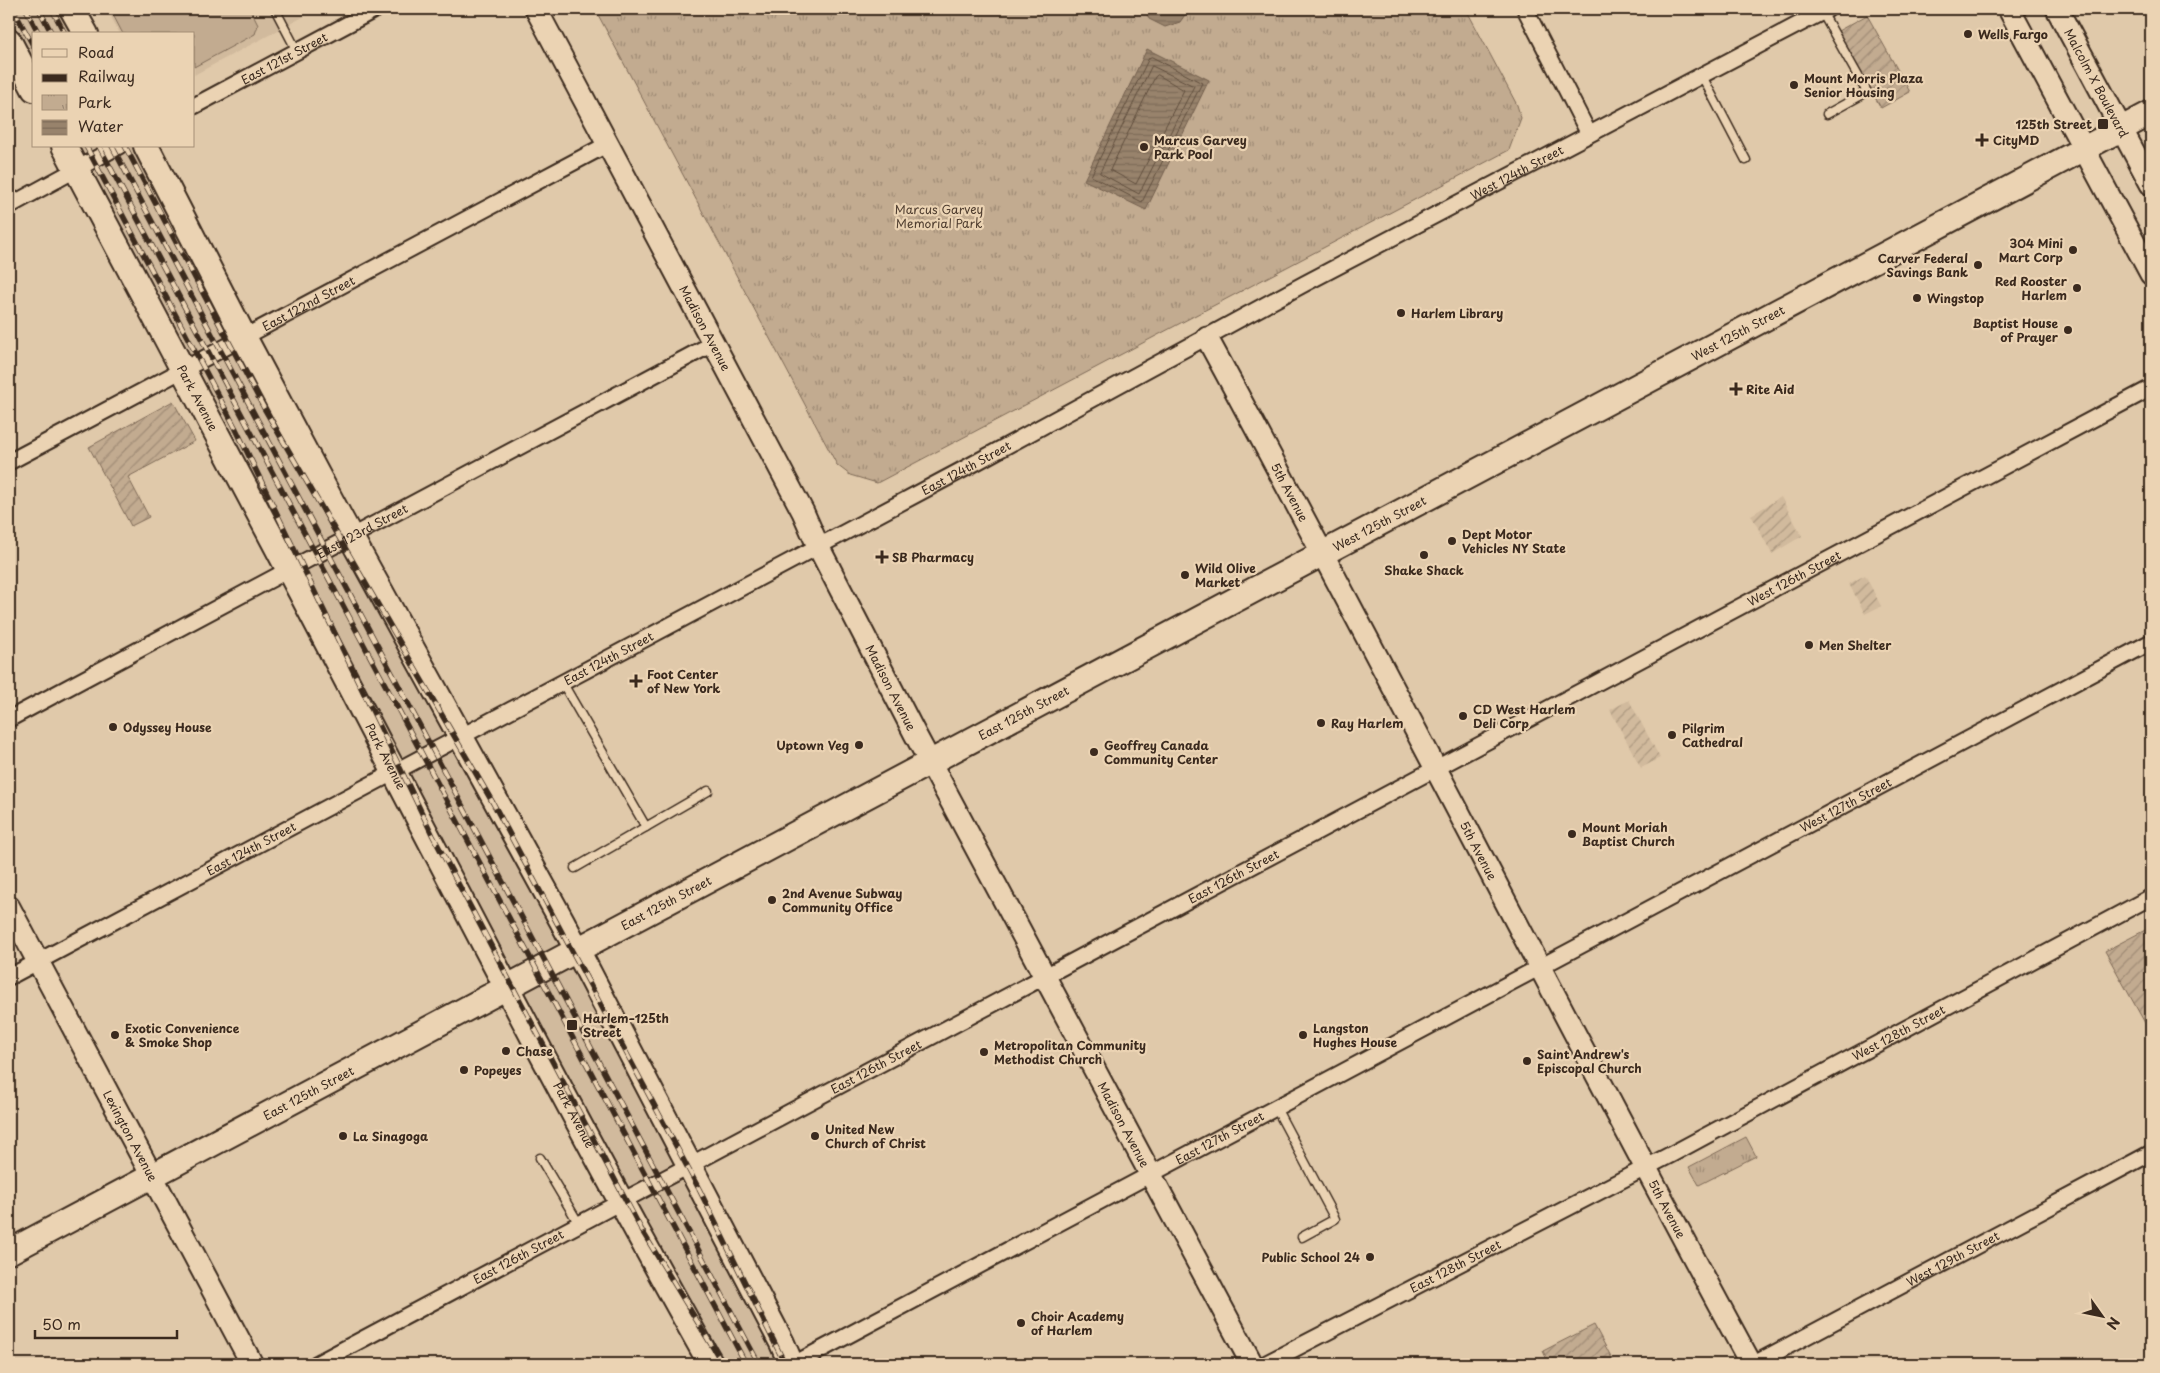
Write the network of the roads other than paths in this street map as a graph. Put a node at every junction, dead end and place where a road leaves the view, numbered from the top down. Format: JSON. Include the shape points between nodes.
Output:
{"nodes":[{"id":1,"x":72,"y":9,"type":"edge"},
{"id":2,"x":274,"y":9,"type":"edge"},
{"id":3,"x":376,"y":9,"type":"edge"},
{"id":4,"x":536,"y":9,"type":"edge"},
{"id":5,"x":1525,"y":9,"type":"edge"},
{"id":6,"x":2009,"y":9,"type":"edge"},
{"id":7,"x":2057,"y":9,"type":"edge"},
{"id":8,"x":1825,"y":10,"type":"edge"},
{"id":9,"x":85,"y":32,"type":"edge"},
{"id":10,"x":9,"y":41,"type":"edge"},
{"id":11,"x":297,"y":51,"type":"junction"},
{"id":12,"x":1702,"y":76,"type":"junction"},
{"id":13,"x":32,"y":85,"type":"edge"},
{"id":14,"x":195,"y":105,"type":"edge"},
{"id":15,"x":2151,"y":113,"type":"edge"},
{"id":16,"x":1827,"y":114,"type":"dead end"},
{"id":17,"x":2122,"y":128,"type":"junction"},
{"id":18,"x":1589,"y":134,"type":"junction"},
{"id":19,"x":608,"y":144,"type":"junction"},
{"id":20,"x":65,"y":148,"type":"edge"},
{"id":21,"x":115,"y":148,"type":"edge"},
{"id":22,"x":147,"y":148,"type":"edge"},
{"id":23,"x":2084,"y":149,"type":"junction"},
{"id":24,"x":1746,"y":160,"type":"dead end"},
{"id":25,"x":76,"y":169,"type":"junction"},
{"id":26,"x":2151,"y":184,"type":"edge"},
{"id":27,"x":9,"y":206,"type":"edge"},
{"id":28,"x":2151,"y":274,"type":"edge"},
{"id":29,"x":244,"y":337,"type":"junction"},
{"id":30,"x":1207,"y":338,"type":"junction"},
{"id":31,"x":714,"y":343,"type":"junction"},
{"id":32,"x":183,"y":369,"type":"junction"},
{"id":33,"x":2151,"y":388,"type":"edge"},
{"id":34,"x":9,"y":462,"type":"edge"},
{"id":35,"x":351,"y":537,"type":"junction"},
{"id":36,"x":818,"y":546,"type":"junction"},
{"id":37,"x":1323,"y":553,"type":"junction"},
{"id":38,"x":289,"y":570,"type":"junction"},
{"id":39,"x":2151,"y":642,"type":"edge"},
{"id":40,"x":562,"y":682,"type":"junction"},
{"id":41,"x":9,"y":719,"type":"edge"},
{"id":42,"x":461,"y":736,"type":"junction"},
{"id":43,"x":931,"y":763,"type":"junction"},
{"id":44,"x":1435,"y":768,"type":"junction"},
{"id":45,"x":394,"y":772,"type":"junction"},
{"id":46,"x":708,"y":791,"type":"dead end"},
{"id":47,"x":646,"y":827,"type":"junction"},
{"id":48,"x":574,"y":868,"type":"dead end"},
{"id":49,"x":2151,"y":897,"type":"edge"},
{"id":50,"x":9,"y":907,"type":"edge"},
{"id":51,"x":577,"y":950,"type":"junction"},
{"id":52,"x":38,"y":961,"type":"junction"},
{"id":53,"x":1540,"y":967,"type":"junction"},
{"id":54,"x":1045,"y":974,"type":"junction"},
{"id":55,"x":9,"y":977,"type":"edge"},
{"id":56,"x":506,"y":988,"type":"junction"},
{"id":57,"x":1276,"y":1108,"type":"junction"},
{"id":58,"x":2151,"y":1153,"type":"edge"},
{"id":59,"x":540,"y":1158,"type":"dead end"},
{"id":60,"x":689,"y":1165,"type":"junction"},
{"id":61,"x":1646,"y":1168,"type":"junction"},
{"id":62,"x":1151,"y":1174,"type":"junction"},
{"id":63,"x":151,"y":1176,"type":"junction"},
{"id":64,"x":619,"y":1202,"type":"junction"},
{"id":65,"x":579,"y":1224,"type":"junction"},
{"id":66,"x":1302,"y":1237,"type":"dead end"},
{"id":67,"x":9,"y":1252,"type":"edge"},
{"id":68,"x":252,"y":1364,"type":"edge"},
{"id":69,"x":316,"y":1364,"type":"edge"},
{"id":70,"x":711,"y":1364,"type":"edge"},
{"id":71,"x":792,"y":1364,"type":"edge"},
{"id":72,"x":1252,"y":1364,"type":"edge"},
{"id":73,"x":1265,"y":1364,"type":"edge"},
{"id":74,"x":1753,"y":1364,"type":"edge"}],
"edges":[{"from":1,"to":9,"type":"main road"},
{"from":2,"to":11,"type":"lane"},
{"from":3,"to":11,"type":"street","name":"East 121st Street"},
{"from":4,"to":19,"type":"main road","name":"Madison Avenue"},
{"from":5,"to":18,"type":"street"},
{"from":6,"to":23,"type":"main road"},
{"from":7,"to":17,"type":"main road","name":"Malcolm X Boulevard"},
{"from":8,"to":12,"type":"street","name":"West 124th Street"},
{"from":8,"to":16,"type":"lane","via":[[1866,92]]},
{"from":10,"to":13,"type":"main road"},
{"from":11,"to":14,"type":"street","name":"East 121st Street"},
{"from":12,"to":18,"type":"street","name":"West 124th Street"},
{"from":12,"to":24,"type":"lane"},
{"from":15,"to":17,"type":"main road","name":"West 125th Street"},
{"from":17,"to":23,"type":"main road","name":"West 125th Street"},
{"from":17,"to":26,"type":"main road","name":"Malcolm X Boulevard"},
{"from":18,"to":30,"type":"street","name":"West 124th Street"},
{"from":19,"to":29,"type":"street","name":"East 122nd Street"},
{"from":19,"to":31,"type":"main road","name":"Madison Avenue"},
{"from":20,"to":25,"type":"main road","name":"Park Avenue"},
{"from":21,"to":25,"type":"street"},
{"from":22,"to":29,"type":"main road"},
{"from":23,"to":28,"type":"main road"},
{"from":23,"to":37,"type":"main road","name":"West 125th Street"},
{"from":25,"to":27,"type":"street"},
{"from":25,"to":32,"type":"main road","name":"Park Avenue"},
{"from":29,"to":32,"type":"street","name":"East 122nd Street"},
{"from":29,"to":35,"type":"main road"},
{"from":30,"to":36,"type":"street","name":"East 124th Street"},
{"from":30,"to":37,"type":"main road","name":"5th Avenue"},
{"from":31,"to":35,"type":"street","name":"East 123rd Street"},
{"from":31,"to":36,"type":"main road","name":"Madison Avenue"},
{"from":32,"to":34,"type":"street","name":"East 122nd Street"},
{"from":32,"to":38,"type":"main road","name":"Park Avenue"},
{"from":33,"to":44,"type":"street","name":"West 126th Street"},
{"from":35,"to":38,"type":"street","name":"East 123rd Street"},
{"from":35,"to":42,"type":"main road"},
{"from":36,"to":40,"type":"street","name":"East 124th Street"},
{"from":36,"to":43,"type":"main road","name":"Madison Avenue"},
{"from":37,"to":43,"type":"main road","name":"East 125th Street"},
{"from":37,"to":44,"type":"main road","name":"5th Avenue"},
{"from":38,"to":41,"type":"street","name":"East 123rd Street"},
{"from":38,"to":45,"type":"main road","name":"Park Avenue"},
{"from":39,"to":53,"type":"street","name":"West 127th Street"},
{"from":40,"to":42,"type":"street","name":"East 124th Street"},
{"from":40,"to":47,"type":"lane"},
{"from":42,"to":45,"type":"street","name":"East 124th Street"},
{"from":42,"to":51,"type":"main road"},
{"from":43,"to":51,"type":"main road","name":"East 125th Street"},
{"from":43,"to":54,"type":"main road","name":"Madison Avenue"},
{"from":44,"to":53,"type":"main road","name":"5th Avenue"},
{"from":44,"to":54,"type":"street","name":"East 126th Street"},
{"from":45,"to":52,"type":"street","name":"East 124th Street"},
{"from":45,"to":56,"type":"main road","name":"Park Avenue"},
{"from":46,"to":47,"type":"lane"},
{"from":47,"to":48,"type":"lane"},
{"from":49,"to":61,"type":"street","name":"West 128th Street"},
{"from":50,"to":52,"type":"main road","name":"Lexington Avenue"},
{"from":51,"to":56,"type":"main road","name":"East 125th Street"},
{"from":51,"to":60,"type":"main road"},
{"from":52,"to":55,"type":"street","name":"East 124th Street"},
{"from":52,"to":63,"type":"main road","name":"Lexington Avenue"},
{"from":53,"to":57,"type":"street","name":"East 127th Street"},
{"from":53,"to":61,"type":"main road","name":"5th Avenue"},
{"from":54,"to":60,"type":"street","name":"East 126th Street"},
{"from":54,"to":62,"type":"main road","name":"Madison Avenue"},
{"from":56,"to":63,"type":"main road","name":"East 125th Street"},
{"from":56,"to":64,"type":"main road","name":"Park Avenue"},
{"from":57,"to":62,"type":"street","name":"East 127th Street"},
{"from":57,"to":66,"type":"lane","via":[[1335,1219]]},
{"from":58,"to":74,"type":"street","name":"West 129th Street"},
{"from":59,"to":65,"type":"lane"},
{"from":60,"to":64,"type":"street","name":"East 126th Street"},
{"from":60,"to":71,"type":"main road"},
{"from":61,"to":73,"type":"street","name":"East 128th Street"},
{"from":61,"to":74,"type":"main road","name":"5th Avenue"},
{"from":62,"to":71,"type":"street","name":"East 127th Street"},
{"from":62,"to":72,"type":"main road","name":"Madison Avenue"},
{"from":63,"to":67,"type":"main road","name":"East 125th Street"},
{"from":63,"to":68,"type":"main road","name":"Lexington Avenue"},
{"from":64,"to":65,"type":"street","name":"East 126th Street"},
{"from":64,"to":70,"type":"main road","name":"Park Avenue"},
{"from":65,"to":69,"type":"street","name":"East 126th Street"}]}
